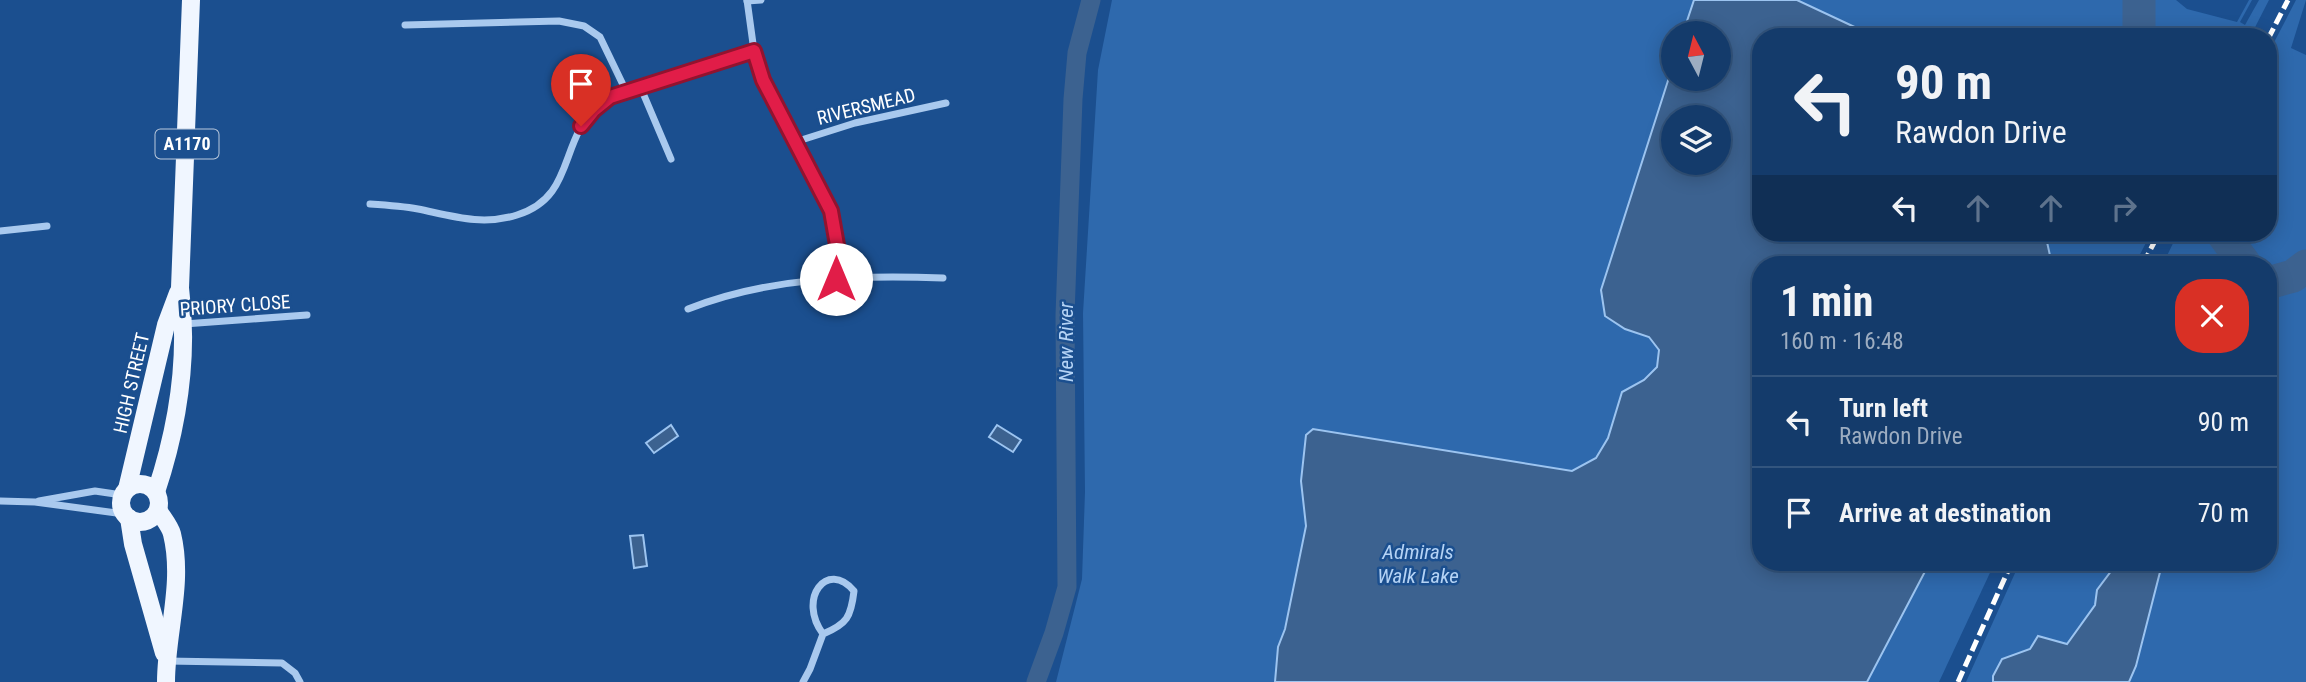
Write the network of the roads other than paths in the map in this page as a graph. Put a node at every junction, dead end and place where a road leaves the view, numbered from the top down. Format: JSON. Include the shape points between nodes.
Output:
{"nodes":[{"id":1,"x":191,"y":0,"type":"edge"},
{"id":2,"x":747,"y":0,"type":"edge"},
{"id":3,"x":761,"y":0,"type":"edge"},
{"id":4,"x":405,"y":25,"type":"dead end"},
{"id":5,"x":754,"y":51,"type":"junction"},
{"id":6,"x":640,"y":86,"type":"junction"},
{"id":7,"x":626,"y":91,"type":"junction"},
{"id":8,"x":946,"y":103,"type":"dead end"},
{"id":9,"x":795,"y":142,"type":"junction"},
{"id":10,"x":671,"y":159,"type":"dead end"},
{"id":11,"x":370,"y":204,"type":"dead end"},
{"id":12,"x":47,"y":226,"type":"dead end"},
{"id":13,"x":0,"y":230,"type":"edge"},
{"id":14,"x":943,"y":278,"type":"dead end"},
{"id":15,"x":836,"y":279,"type":"junction"},
{"id":16,"x":180,"y":288,"type":"junction"},
{"id":17,"x":688,"y":309,"type":"dead end"},
{"id":18,"x":307,"y":315,"type":"dead end"},
{"id":19,"x":184,"y":324,"type":"junction"},
{"id":20,"x":166,"y":325,"type":"junction"},
{"id":21,"x":125,"y":492,"type":"junction"},
{"id":22,"x":156,"y":492,"type":"junction"},
{"id":23,"x":0,"y":501,"type":"edge"},
{"id":24,"x":35,"y":502,"type":"junction"},
{"id":25,"x":158,"y":510,"type":"junction"},
{"id":26,"x":127,"y":516,"type":"junction"},
{"id":27,"x":823,"y":634,"type":"junction"},
{"id":28,"x":166,"y":661,"type":"junction"},
{"id":29,"x":166,"y":682,"type":"edge"},
{"id":30,"x":300,"y":682,"type":"edge"},
{"id":31,"x":803,"y":682,"type":"edge"}],
"edges":[{"from":1,"to":16,"type":"main road","name":"HIGH STREET","number":"A1170"},
{"from":2,"to":3,"type":"street","name":"RIVERSMEAD"},
{"from":2,"to":5,"type":"street","name":"RIVERSMEAD"},
{"from":4,"to":7,"type":"street","via":[[573,22],[600,37]]},
{"from":5,"to":6,"type":"street"},
{"from":5,"to":9,"type":"street","name":"RIVERSMEAD","via":[[763,80]]},
{"from":6,"to":7,"type":"street"},
{"from":6,"to":10,"type":"street"},
{"from":7,"to":11,"type":"street","via":[[610,97],[588,116],[554,191],[531,210],[478,221]]},
{"from":8,"to":9,"type":"street","name":"RIVERSMEAD","via":[[845,125]]},
{"from":9,"to":15,"type":"street","name":"RIVERSMEAD","via":[[831,211]]},
{"from":12,"to":13,"type":"street"},
{"from":14,"to":15,"type":"street"},
{"from":15,"to":17,"type":"street","via":[[746,292]]},
{"from":16,"to":19,"type":"main road","name":"HIGH STREET","number":"A1170"},
{"from":16,"to":20,"type":"main road","name":"HIGH STREET","number":"A1170"},
{"from":18,"to":19,"type":"street","name":"PRIORY CLOSE"},
{"from":19,"to":20,"type":"street","name":"PRIORY CLOSE"},
{"from":19,"to":22,"type":"main road","name":"HIGH STREET","number":"A1170","via":[[179,401]]},
{"from":20,"to":21,"type":"main road","name":"HIGH STREET","number":"A1170"},
{"from":21,"to":22,"type":"main road","via":[[141,483]]},
{"from":21,"to":24,"type":"street","via":[[94,491]]},
{"from":21,"to":26,"type":"main road","via":[[121,506]]},
{"from":22,"to":25,"type":"main road"},
{"from":23,"to":24,"type":"street"},
{"from":24,"to":26,"type":"street"},
{"from":25,"to":26,"type":"main road","via":[[145,521]]},
{"from":25,"to":28,"type":"main road","via":[[171,531],[175,563],[174,613]]},
{"from":26,"to":28,"type":"main road"},
{"from":27,"to":27,"type":"street","via":[[849,616],[854,591],[845,581],[833,578],[820,585],[812,599],[814,622]]},
{"from":27,"to":31,"type":"street"},
{"from":28,"to":29,"type":"main road"},
{"from":28,"to":30,"type":"street","via":[[282,663]]}]}
